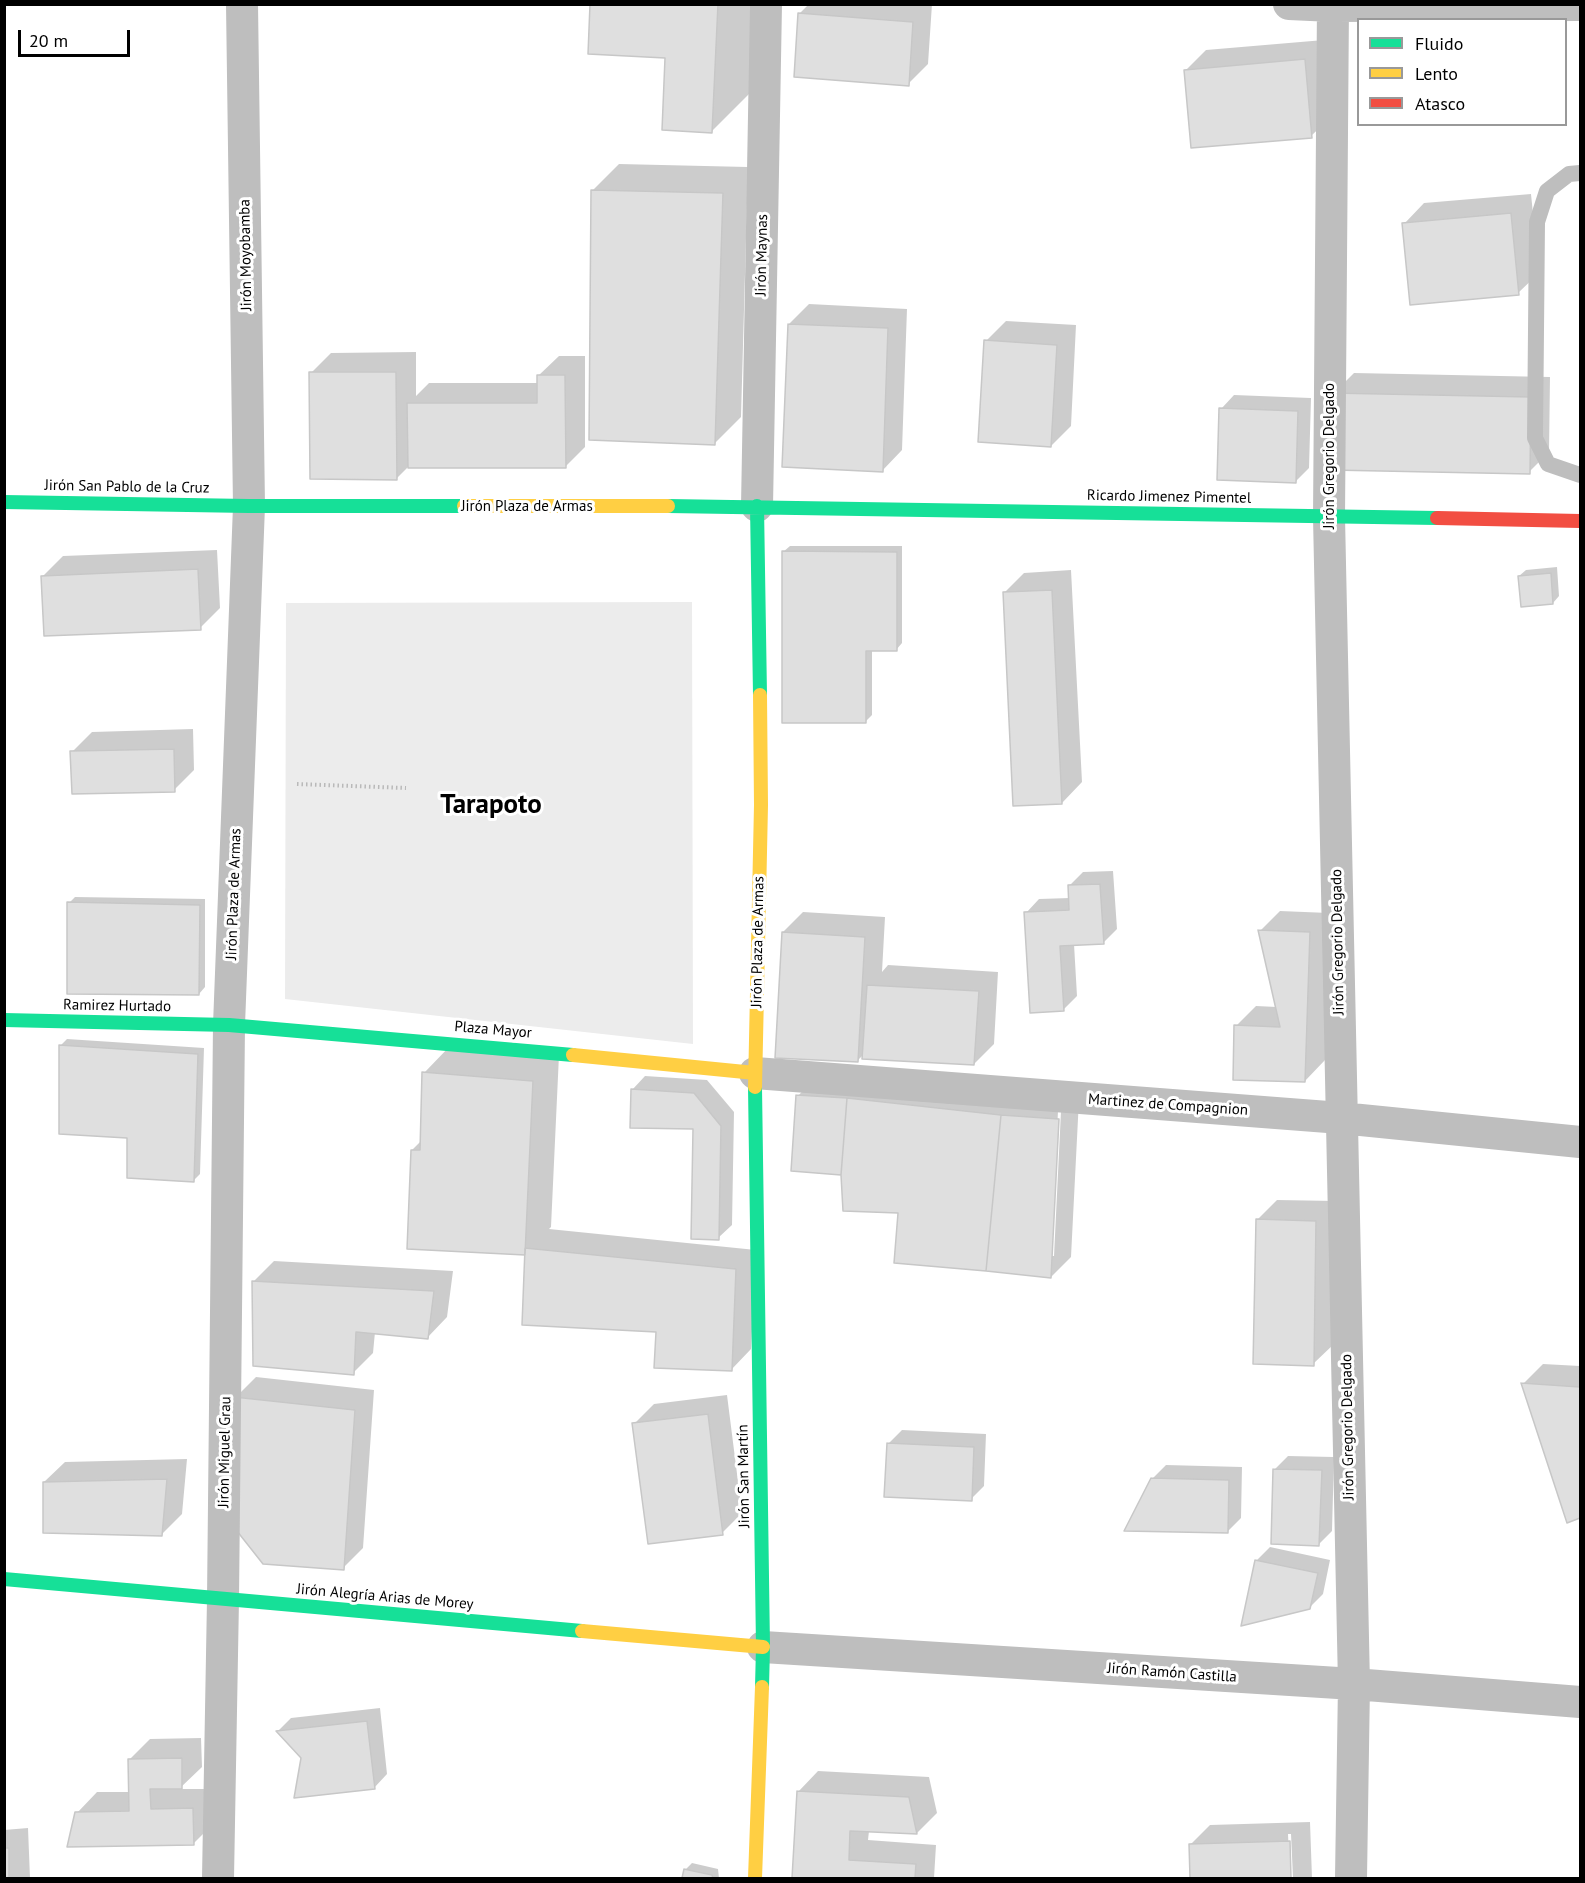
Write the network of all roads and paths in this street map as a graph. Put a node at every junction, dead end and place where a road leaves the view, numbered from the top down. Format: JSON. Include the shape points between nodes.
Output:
{"nodes":[{"id":1,"x":242,"y":4,"type":"edge"},
{"id":2,"x":766,"y":4,"type":"edge"},
{"id":3,"x":1289,"y":4,"type":"edge"},
{"id":4,"x":1333,"y":5,"type":"edge"},
{"id":5,"x":1581,"y":5,"type":"edge"},
{"id":6,"x":1581,"y":173,"type":"edge"},
{"id":7,"x":1581,"y":476,"type":"edge"},
{"id":8,"x":4,"y":502,"type":"edge"},
{"id":9,"x":249,"y":506,"type":"junction"},
{"id":10,"x":757,"y":506,"type":"junction"},
{"id":11,"x":1329,"y":517,"type":"junction"},
{"id":12,"x":1581,"y":521,"type":"edge"},
{"id":13,"x":297,"y":784,"type":"dead end"},
{"id":14,"x":406,"y":788,"type":"dead end"},
{"id":15,"x":4,"y":1020,"type":"edge"},
{"id":16,"x":229,"y":1024,"type":"junction"},
{"id":17,"x":755,"y":1073,"type":"junction"},
{"id":18,"x":1341,"y":1118,"type":"junction"},
{"id":19,"x":1581,"y":1142,"type":"edge"},
{"id":20,"x":4,"y":1579,"type":"edge"},
{"id":21,"x":223,"y":1599,"type":"junction"},
{"id":22,"x":763,"y":1647,"type":"junction"},
{"id":23,"x":1354,"y":1684,"type":"junction"},
{"id":24,"x":1581,"y":1702,"type":"edge"},
{"id":25,"x":218,"y":1878,"type":"edge"},
{"id":26,"x":755,"y":1878,"type":"edge"},
{"id":27,"x":1351,"y":1878,"type":"edge"}],
"edges":[{"from":1,"to":9,"type":"street","name":"Jirón Moyobamba"},
{"from":2,"to":10,"type":"street","name":"Jirón Maynas"},
{"from":3,"to":4,"type":"street"},
{"from":4,"to":5,"type":"street"},
{"from":4,"to":11,"type":"street","name":"Jirón Gregorio Delgado"},
{"from":6,"to":7,"type":"lane","via":[[1569,174],[1546,191],[1537,222],[1535,438],[1548,464]]},
{"from":8,"to":9,"type":"street","name":"Jirón San Pablo de la Cruz"},
{"from":9,"to":10,"type":"street","name":"Jirón Plaza de Armas"},
{"from":9,"to":16,"type":"street","name":"Jirón Plaza de Armas"},
{"from":10,"to":11,"type":"street","name":"Ricardo Jimenez Pimentel"},
{"from":10,"to":17,"type":"street","name":"Jirón Plaza de Armas","via":[[761,806]]},
{"from":11,"to":12,"type":"street","name":"Ricardo Jimenez Pimentel"},
{"from":11,"to":18,"type":"street","name":"Jirón Gregorio Delgado"},
{"from":13,"to":14,"type":"path"},
{"from":15,"to":16,"type":"street","name":"Ramirez Hurtado"},
{"from":16,"to":17,"type":"street","name":"Plaza Mayor"},
{"from":16,"to":21,"type":"street","name":"Jirón Miguel Grau"},
{"from":17,"to":18,"type":"street","name":"Martinez de Compagnion"},
{"from":17,"to":22,"type":"street","name":"Jirón San Martín"},
{"from":18,"to":19,"type":"street","name":"Martinez de Compagnion"},
{"from":18,"to":23,"type":"street","name":"Jirón Gregorio Delgado"},
{"from":20,"to":21,"type":"street","name":"Jirón Alegría Arias de Morey"},
{"from":21,"to":22,"type":"street","name":"Jirón Alegría Arias de Morey"},
{"from":21,"to":25,"type":"street","name":"Jirón Miguel Grau"},
{"from":22,"to":23,"type":"street","name":"Jirón Ramón Castilla"},
{"from":22,"to":26,"type":"street","name":"Jirón San Martín"},
{"from":23,"to":24,"type":"street","name":"Jirón Ramón Castilla"},
{"from":23,"to":27,"type":"street","name":"Jirón Gregorio Delgado"}]}
